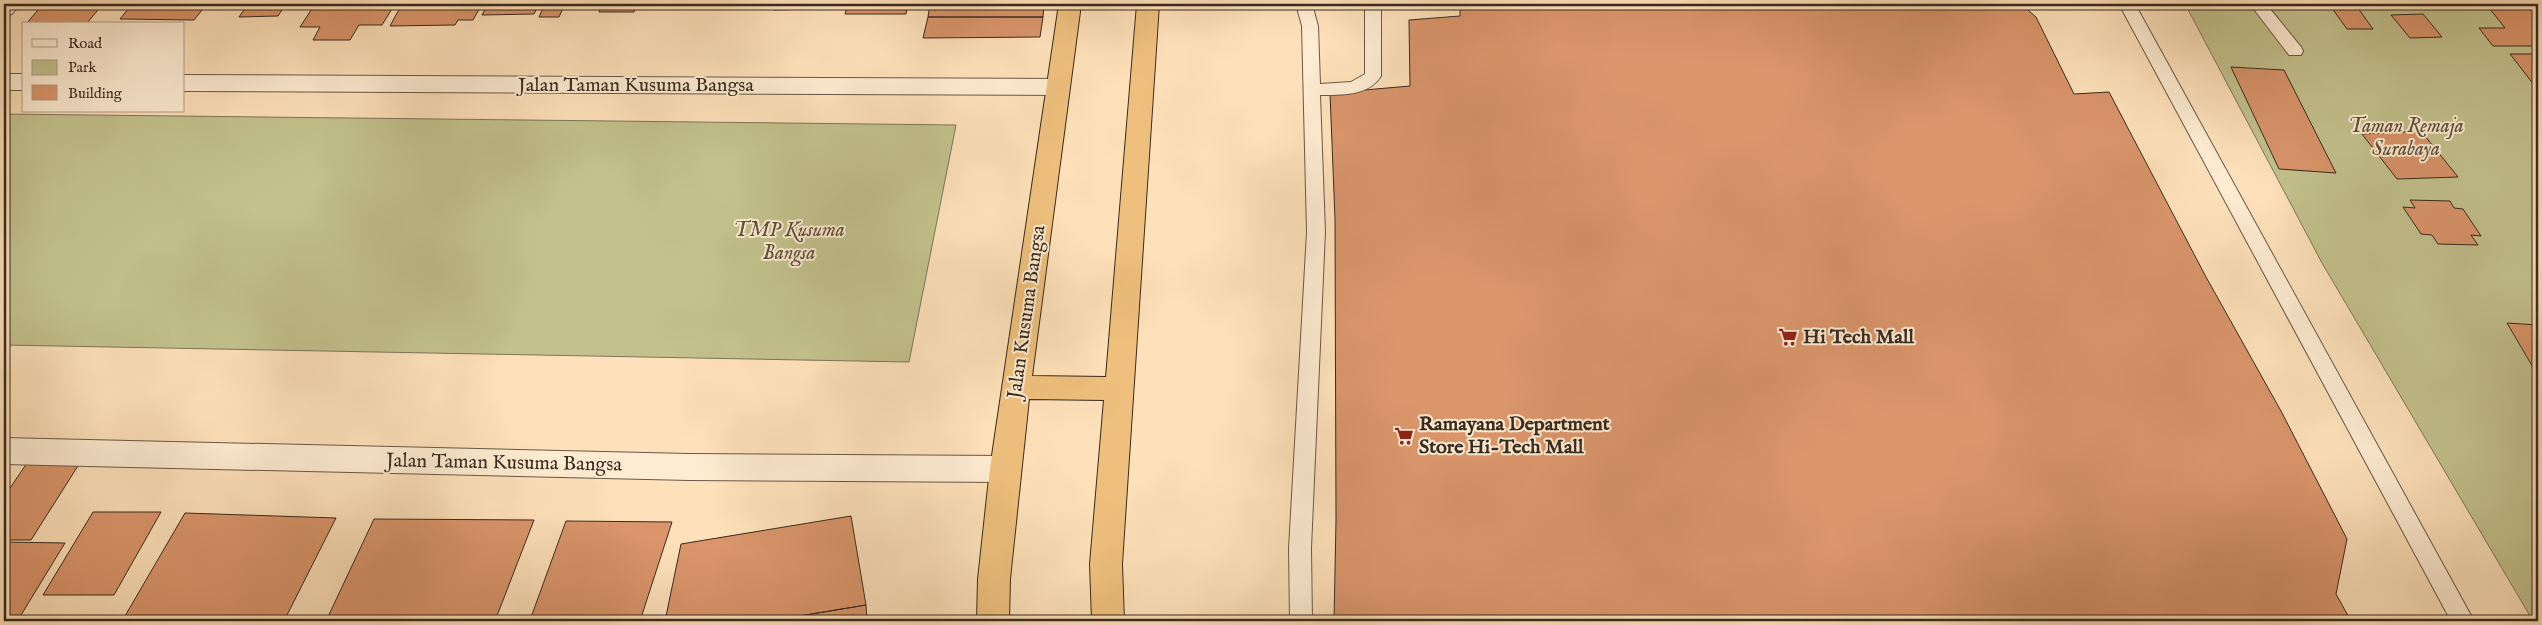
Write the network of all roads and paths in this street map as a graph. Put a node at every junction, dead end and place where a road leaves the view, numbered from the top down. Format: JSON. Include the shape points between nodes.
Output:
{"nodes":[{"id":1,"x":9,"y":4,"type":"edge"},
{"id":2,"x":1070,"y":4,"type":"edge"},
{"id":3,"x":1148,"y":4,"type":"edge"},
{"id":4,"x":1304,"y":4,"type":"edge"},
{"id":5,"x":1373,"y":4,"type":"edge"},
{"id":6,"x":2127,"y":4,"type":"edge"},
{"id":7,"x":2258,"y":4,"type":"edge"},
{"id":8,"x":4,"y":10,"type":"edge"},
{"id":9,"x":2295,"y":51,"type":"dead end"},
{"id":10,"x":4,"y":82,"type":"edge"},
{"id":11,"x":22,"y":82,"type":"edge"},
{"id":12,"x":185,"y":83,"type":"edge"},
{"id":13,"x":1058,"y":87,"type":"junction"},
{"id":14,"x":1311,"y":90,"type":"junction"},
{"id":15,"x":1017,"y":387,"type":"junction"},
{"id":16,"x":1119,"y":389,"type":"junction"},
{"id":17,"x":4,"y":451,"type":"edge"},
{"id":18,"x":1005,"y":469,"type":"junction"},
{"id":19,"x":993,"y":621,"type":"edge"},
{"id":20,"x":1108,"y":621,"type":"edge"},
{"id":21,"x":1301,"y":621,"type":"edge"},
{"id":22,"x":2463,"y":621,"type":"edge"}],
"edges":[{"from":1,"to":8,"type":"street"},
{"from":2,"to":13,"type":"highway","name":"Jalan Kusuma Bangsa"},
{"from":3,"to":16,"type":"highway"},
{"from":4,"to":14,"type":"lane","via":[[1310,26]]},
{"from":5,"to":14,"type":"lane","via":[[1373,76],[1366,84],[1351,88]]},
{"from":6,"to":22,"type":"lane"},
{"from":7,"to":9,"type":"lane"},
{"from":10,"to":11,"type":"street"},
{"from":12,"to":13,"type":"street","name":"Jalan Taman Kusuma Bangsa"},
{"from":13,"to":15,"type":"highway","name":"Jalan Kusuma Bangsa"},
{"from":14,"to":21,"type":"lane","via":[[1316,232],[1300,548]]},
{"from":15,"to":16,"type":"highway"},
{"from":15,"to":18,"type":"highway","name":"Jalan Kusuma Bangsa"},
{"from":16,"to":20,"type":"highway","via":[[1106,564]]},
{"from":17,"to":18,"type":"street","name":"Jalan Taman Kusuma Bangsa","via":[[689,467]]},
{"from":18,"to":19,"type":"highway","name":"Jalan Kusuma Bangsa"}]}
